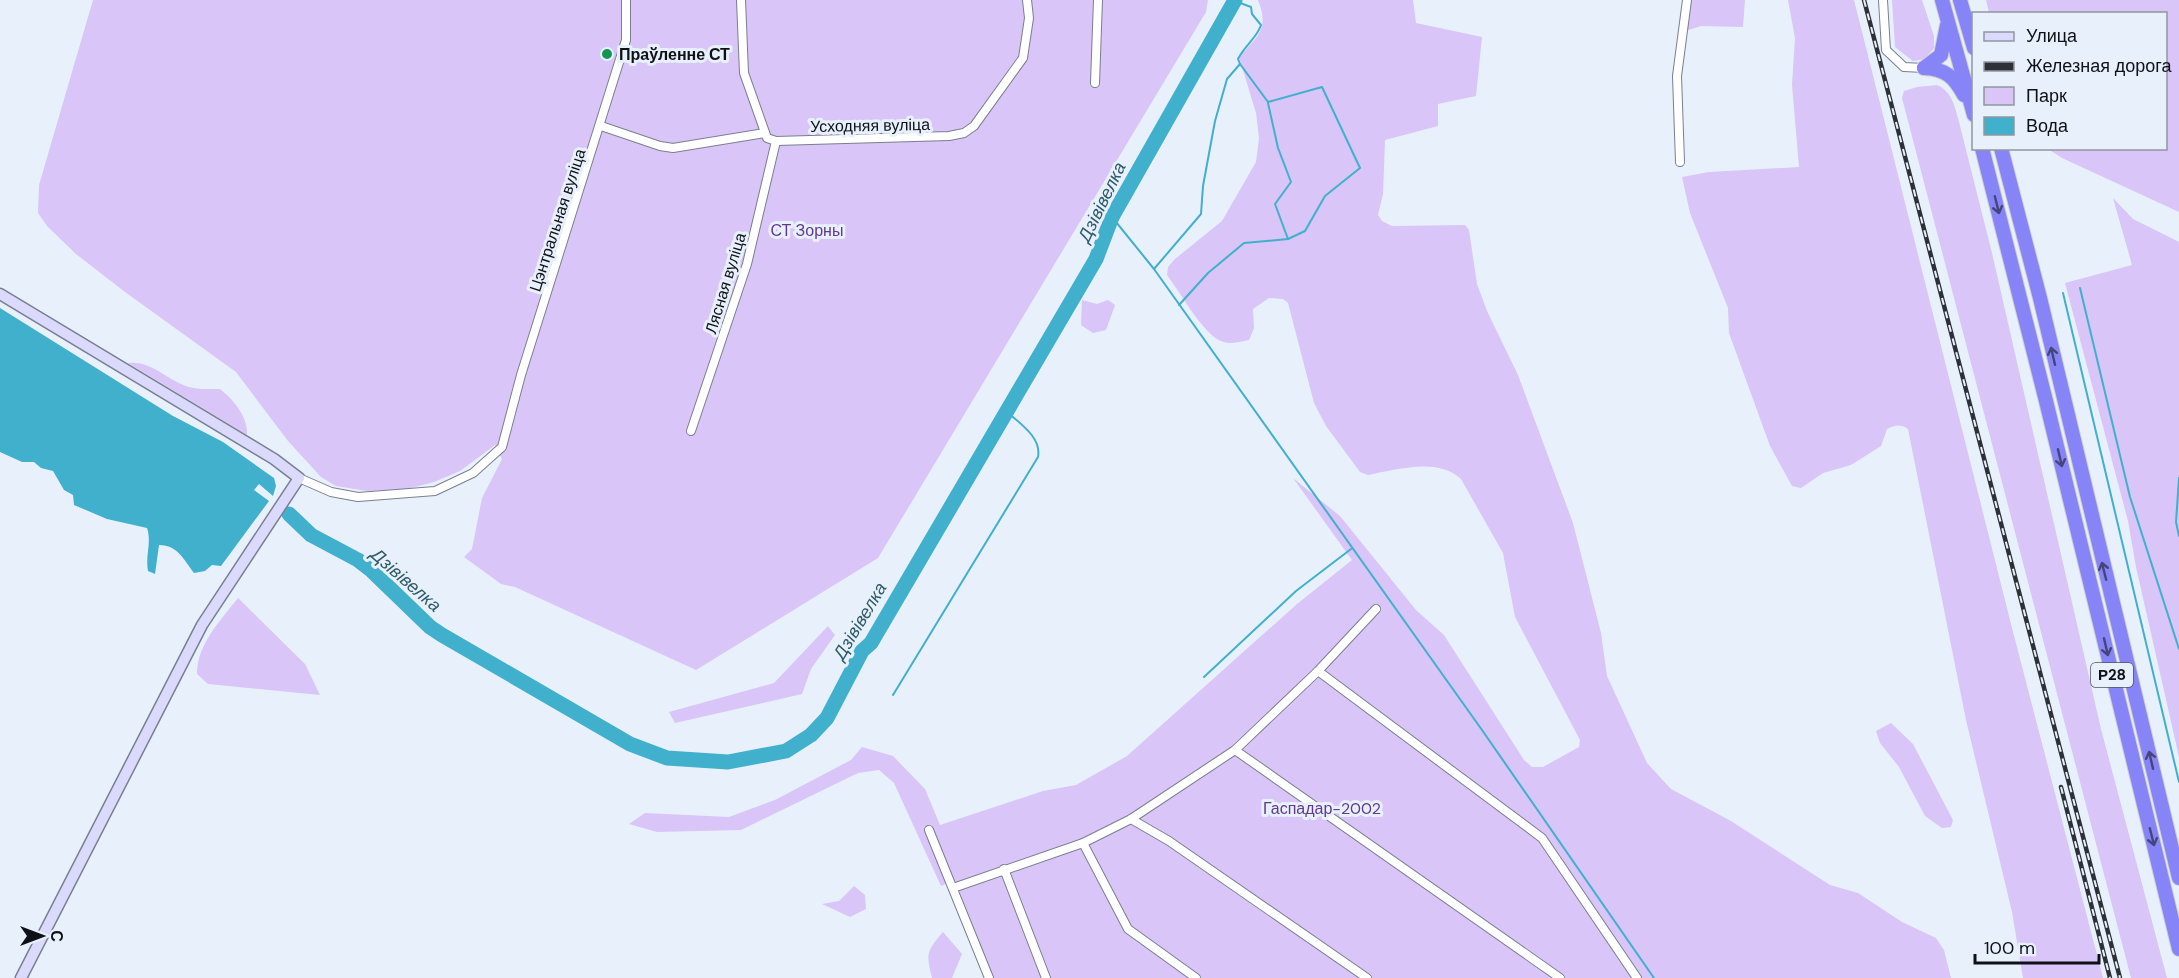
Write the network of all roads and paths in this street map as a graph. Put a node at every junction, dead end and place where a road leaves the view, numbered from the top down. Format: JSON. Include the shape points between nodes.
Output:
{"nodes":[{"id":1,"x":626,"y":0,"type":"edge"},
{"id":2,"x":741,"y":0,"type":"edge"},
{"id":3,"x":1027,"y":0,"type":"edge"},
{"id":4,"x":1098,"y":0,"type":"edge"},
{"id":5,"x":1687,"y":0,"type":"edge"},
{"id":6,"x":1883,"y":0,"type":"edge"},
{"id":7,"x":1942,"y":0,"type":"edge"},
{"id":8,"x":1960,"y":0,"type":"edge"},
{"id":9,"x":1948,"y":19,"type":"junction"},
{"id":10,"x":1972,"y":41,"type":"edge"},
{"id":11,"x":1924,"y":68,"type":"junction"},
{"id":12,"x":1095,"y":83,"type":"dead end"},
{"id":13,"x":1972,"y":109,"type":"edge"},
{"id":14,"x":1972,"y":111,"type":"edge"},
{"id":15,"x":601,"y":126,"type":"junction"},
{"id":16,"x":765,"y":133,"type":"junction"},
{"id":17,"x":776,"y":141,"type":"junction"},
{"id":18,"x":1983,"y":150,"type":"edge"},
{"id":19,"x":2002,"y":150,"type":"edge"},
{"id":20,"x":1680,"y":162,"type":"dead end"},
{"id":21,"x":0,"y":294,"type":"edge"},
{"id":22,"x":691,"y":431,"type":"dead end"},
{"id":23,"x":299,"y":478,"type":"junction"},
{"id":24,"x":1376,"y":609,"type":"dead end"},
{"id":25,"x":1318,"y":670,"type":"junction"},
{"id":26,"x":1235,"y":750,"type":"junction"},
{"id":27,"x":1131,"y":819,"type":"junction"},
{"id":28,"x":929,"y":830,"type":"dead end"},
{"id":29,"x":1083,"y":843,"type":"junction"},
{"id":30,"x":1004,"y":869,"type":"junction"},
{"id":31,"x":2179,"y":878,"type":"edge"},
{"id":32,"x":953,"y":888,"type":"junction"},
{"id":33,"x":2179,"y":949,"type":"edge"},
{"id":34,"x":21,"y":978,"type":"edge"},
{"id":35,"x":989,"y":978,"type":"edge"},
{"id":36,"x":1046,"y":978,"type":"edge"},
{"id":37,"x":1196,"y":978,"type":"edge"},
{"id":38,"x":1367,"y":978,"type":"edge"},
{"id":39,"x":1560,"y":978,"type":"edge"},
{"id":40,"x":1637,"y":978,"type":"edge"}],
"edges":[{"from":1,"to":15,"type":"street","name":"Цэнтральная вуліца","via":[[626,40]]},
{"from":2,"to":16,"type":"street","via":[[744,73]]},
{"from":3,"to":17,"type":"street","name":"Усходняя вуліца","via":[[1029,18],[1023,58],[964,134],[914,139]]},
{"from":4,"to":12,"type":"street"},
{"from":5,"to":20,"type":"street","via":[[1677,76]]},
{"from":6,"to":11,"type":"street","via":[[1886,50],[1904,68]]},
{"from":7,"to":9,"type":"highway"},
{"from":8,"to":10,"type":"highway"},
{"from":9,"to":11,"type":"highway","via":[[1941,55]]},
{"from":9,"to":13,"type":"highway"},
{"from":11,"to":14,"type":"highway","via":[[1945,71],[1952,77]]},
{"from":15,"to":16,"type":"street","via":[[673,148]]},
{"from":15,"to":23,"type":"street","name":"Цэнтральная вуліца","via":[[521,375],[502,447],[472,473],[435,491],[358,497],[331,492]]},
{"from":16,"to":17,"type":"street"},
{"from":17,"to":22,"type":"street","name":"Лясная вуліца","via":[[747,264]]},
{"from":18,"to":33,"type":"highway","number":"Р28","one_way":true},
{"from":31,"to":19,"type":"highway","number":"Р28","one_way":true},
{"from":21,"to":23,"type":"street"},
{"from":23,"to":34,"type":"street","via":[[202,625]]},
{"from":24,"to":25,"type":"street"},
{"from":25,"to":26,"type":"street"},
{"from":25,"to":40,"type":"street","via":[[1542,838]]},
{"from":26,"to":27,"type":"street"},
{"from":26,"to":39,"type":"street"},
{"from":27,"to":29,"type":"street"},
{"from":27,"to":38,"type":"street"},
{"from":28,"to":32,"type":"street"},
{"from":29,"to":30,"type":"street"},
{"from":29,"to":37,"type":"street","via":[[1128,928]]},
{"from":30,"to":32,"type":"street"},
{"from":30,"to":36,"type":"street"},
{"from":32,"to":35,"type":"street"}]}
